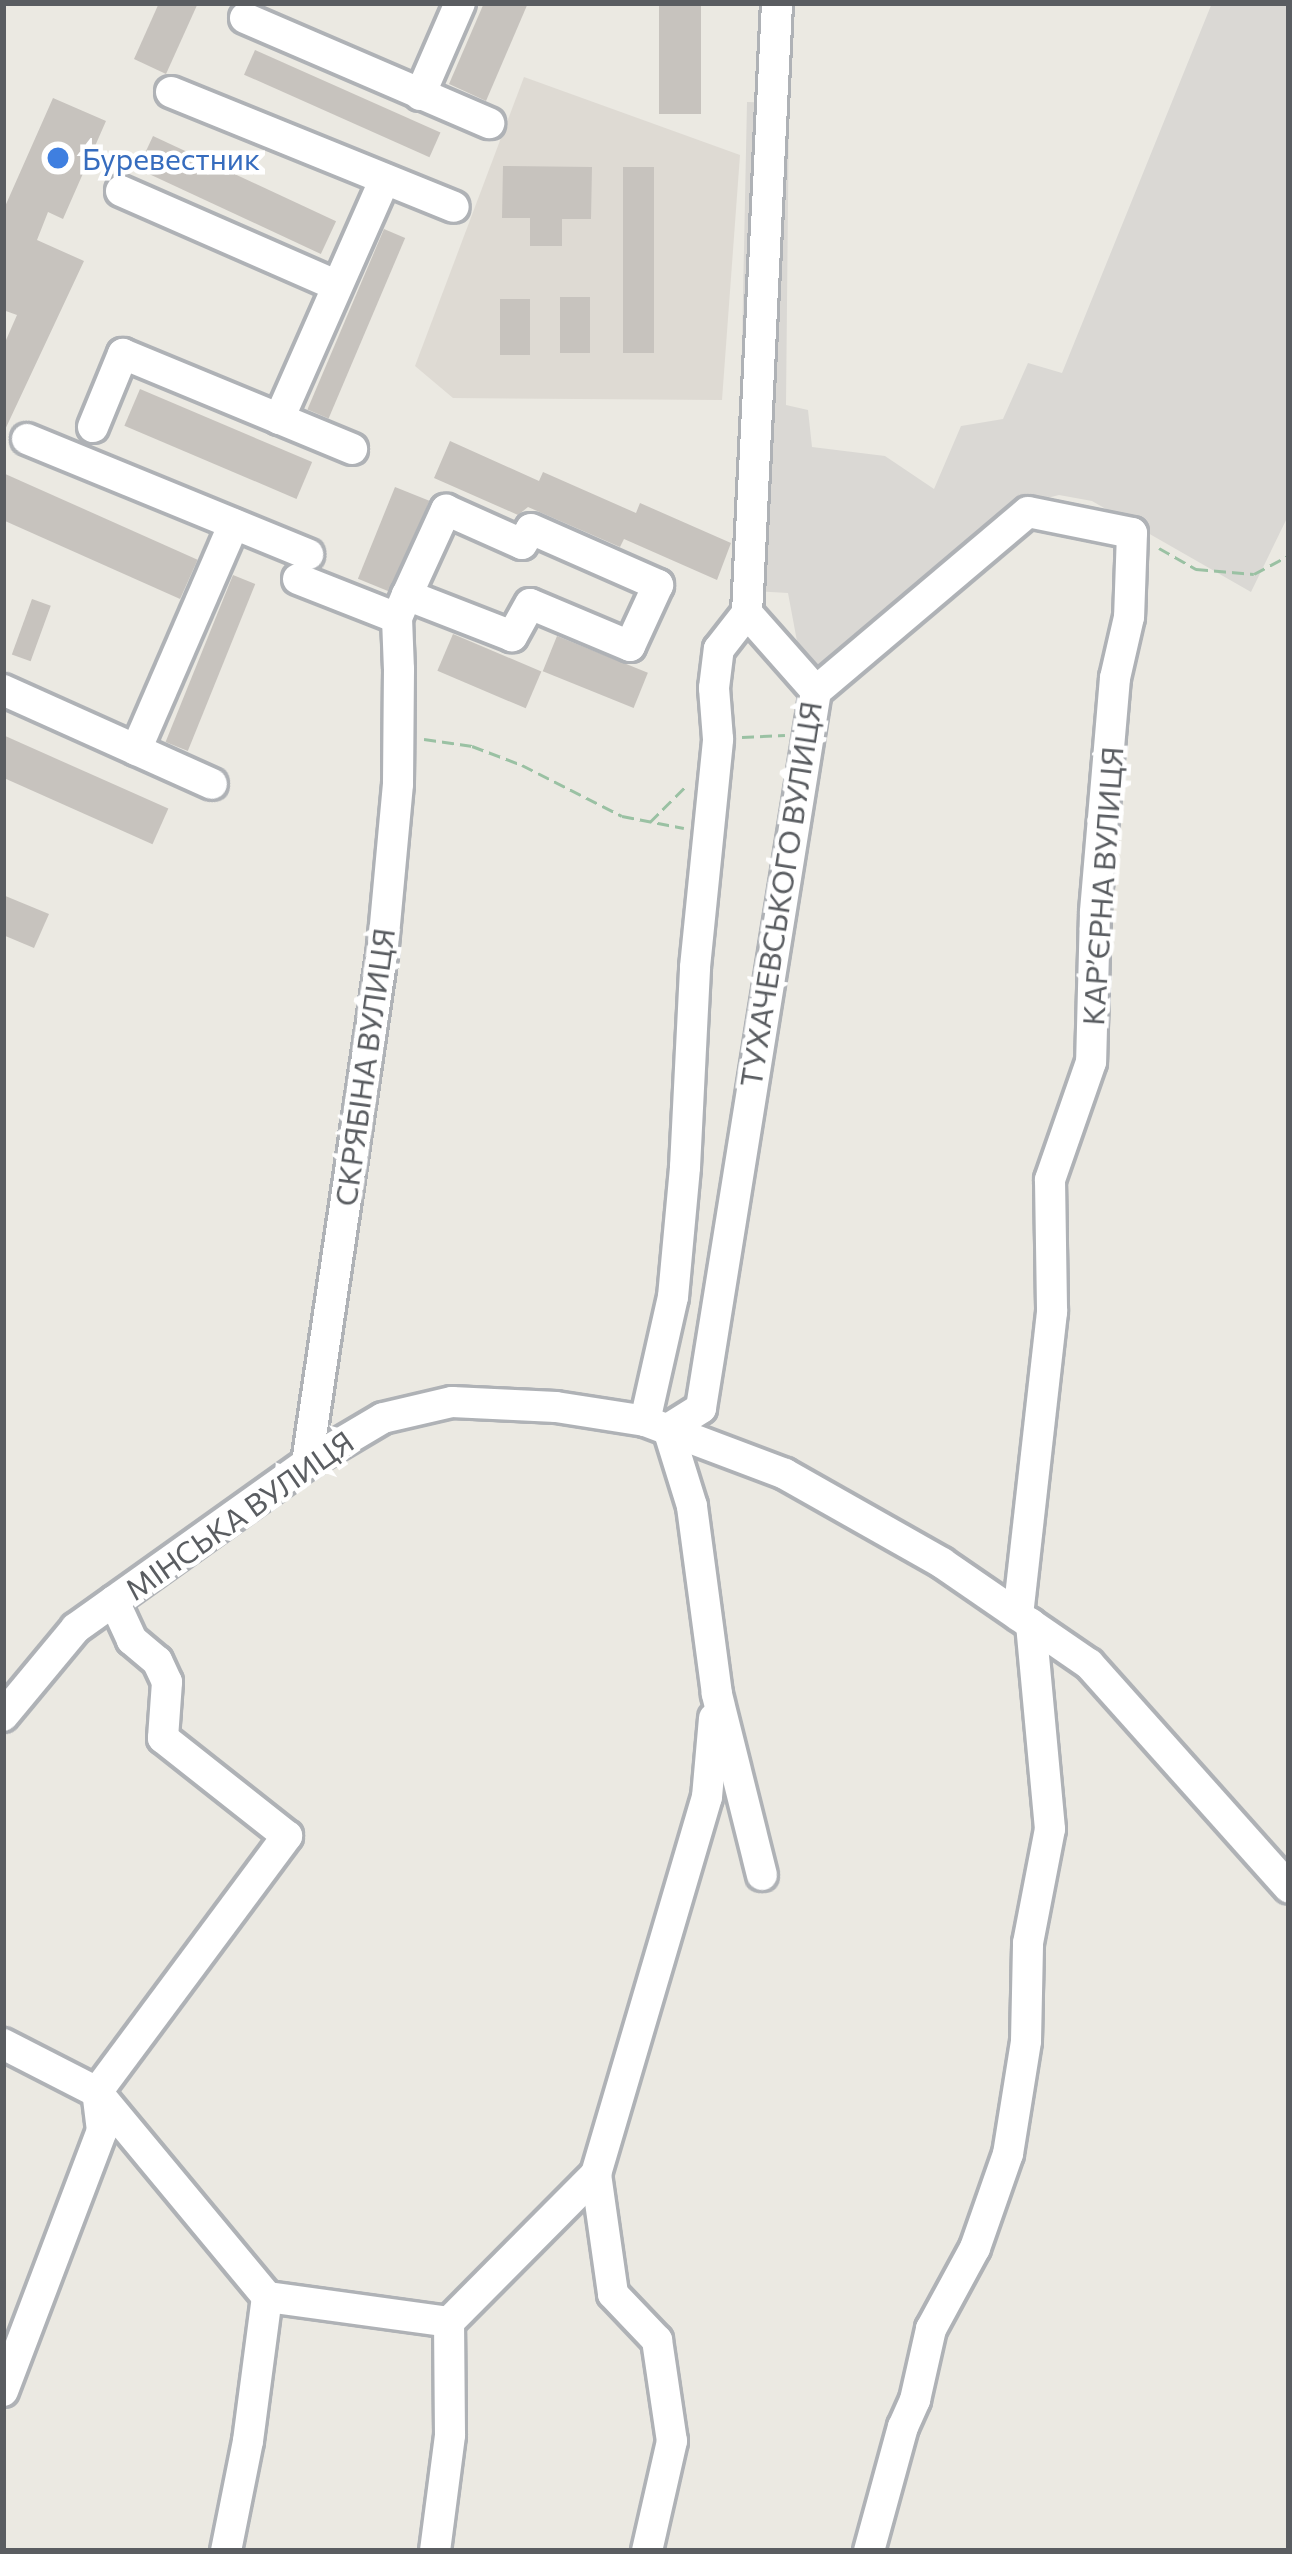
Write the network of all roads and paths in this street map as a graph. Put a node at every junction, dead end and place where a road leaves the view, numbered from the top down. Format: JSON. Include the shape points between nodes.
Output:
{"nodes":[{"id":1,"x":460,"y":3,"type":"edge"},
{"id":2,"x":777,"y":3,"type":"edge"},
{"id":3,"x":245,"y":18,"type":"dead end"},
{"id":4,"x":171,"y":92,"type":"dead end"},
{"id":5,"x":420,"y":95,"type":"junction"},
{"id":6,"x":489,"y":123,"type":"dead end"},
{"id":7,"x":385,"y":179,"type":"junction"},
{"id":8,"x":121,"y":191,"type":"dead end"},
{"id":9,"x":454,"y":207,"type":"dead end"},
{"id":10,"x":338,"y":286,"type":"junction"},
{"id":11,"x":279,"y":419,"type":"junction"},
{"id":12,"x":93,"y":427,"type":"dead end"},
{"id":13,"x":27,"y":439,"type":"dead end"},
{"id":14,"x":352,"y":449,"type":"dead end"},
{"id":15,"x":233,"y":524,"type":"junction"},
{"id":16,"x":1132,"y":533,"type":"junction"},
{"id":17,"x":1289,"y":555,"type":"edge"},
{"id":18,"x":402,"y":607,"type":"junction"},
{"id":19,"x":747,"y":613,"type":"junction"},
{"id":20,"x":3,"y":690,"type":"edge"},
{"id":21,"x":816,"y":691,"type":"junction"},
{"id":22,"x":398,"y":735,"type":"junction"},
{"id":23,"x":136,"y":750,"type":"junction"},
{"id":24,"x":212,"y":784,"type":"dead end"},
{"id":25,"x":709,"y":831,"type":"junction"},
{"id":26,"x":657,"y":1425,"type":"junction"},
{"id":27,"x":307,"y":1462,"type":"junction"},
{"id":28,"x":114,"y":1601,"type":"junction"},
{"id":29,"x":1025,"y":1620,"type":"junction"},
{"id":30,"x":717,"y":1694,"type":"junction"},
{"id":31,"x":3,"y":1715,"type":"edge"},
{"id":32,"x":762,"y":1875,"type":"dead end"},
{"id":33,"x":1289,"y":1888,"type":"edge"},
{"id":34,"x":3,"y":2044,"type":"edge"},
{"id":35,"x":97,"y":2092,"type":"junction"},
{"id":36,"x":596,"y":2174,"type":"junction"},
{"id":37,"x":267,"y":2297,"type":"junction"},
{"id":38,"x":449,"y":2322,"type":"junction"},
{"id":39,"x":3,"y":2391,"type":"edge"},
{"id":40,"x":226,"y":2551,"type":"edge"},
{"id":41,"x":435,"y":2551,"type":"edge"},
{"id":42,"x":647,"y":2551,"type":"edge"},
{"id":43,"x":869,"y":2551,"type":"edge"}],
"edges":[{"from":1,"to":5,"type":"street"},
{"from":2,"to":19,"type":"street"},
{"from":3,"to":5,"type":"street"},
{"from":4,"to":7,"type":"street"},
{"from":5,"to":6,"type":"street"},
{"from":7,"to":9,"type":"street"},
{"from":7,"to":10,"type":"street"},
{"from":8,"to":10,"type":"street"},
{"from":10,"to":11,"type":"street"},
{"from":11,"to":12,"type":"street","via":[[123,354]]},
{"from":11,"to":14,"type":"street"},
{"from":13,"to":15,"type":"street"},
{"from":15,"to":18,"type":"street","via":[[303,566]]},
{"from":15,"to":23,"type":"street"},
{"from":16,"to":17,"type":"path","via":[[1196,569],[1254,574]]},
{"from":16,"to":21,"type":"street","via":[[1028,512]]},
{"from":16,"to":29,"type":"street","name":"КАР’ЄРНА ВУЛИЦЯ","via":[[1130,617],[1114,678],[1094,914],[1091,1063],[1050,1180],[1052,1312]]},
{"from":18,"to":18,"type":"street","via":[[446,510],[522,544],[531,529],[658,586],[631,646],[530,604],[512,636]]},
{"from":18,"to":22,"type":"street","name":"СКРЯБІНА ВУЛИЦЯ"},
{"from":19,"to":21,"type":"street","name":"ТУХАЧЕВСЬКОГО ВУЛИЦЯ"},
{"from":19,"to":25,"type":"street","via":[[719,649]]},
{"from":20,"to":23,"type":"street"},
{"from":21,"to":26,"type":"street","name":"ТУХАЧЕВСЬКОГО ВУЛИЦЯ","via":[[701,1408]]},
{"from":22,"to":25,"type":"path","via":[[472,746],[622,816]]},
{"from":22,"to":27,"type":"street","name":"СКРЯБІНА ВУЛИЦЯ","via":[[382,955]]},
{"from":23,"to":24,"type":"street"},
{"from":25,"to":26,"type":"street"},
{"from":26,"to":27,"type":"street","name":"МІНСЬКА ВУЛИЦЯ","via":[[556,1407],[452,1402],[382,1418]]},
{"from":26,"to":29,"type":"street","name":"МІНСЬКА ВУЛИЦЯ","via":[[784,1474],[943,1563]]},
{"from":26,"to":30,"type":"street","via":[[692,1506]]},
{"from":27,"to":28,"type":"street","name":"МІНСЬКА ВУЛИЦЯ"},
{"from":28,"to":31,"type":"street","name":"МІНСЬКА ВУЛИЦЯ","via":[[76,1628]]},
{"from":28,"to":35,"type":"street","via":[[132,1640],[167,1682],[164,1738],[286,1836]]},
{"from":29,"to":33,"type":"street","name":"МІНСЬКА ВУЛИЦЯ","via":[[1089,1664]]},
{"from":29,"to":43,"type":"street","name":"КАР’ЄРНА ВУЛИЦЯ","via":[[1050,1828],[1028,1943],[1026,2041],[1007,2154],[976,2248],[931,2329]]},
{"from":30,"to":32,"type":"street"},
{"from":30,"to":36,"type":"street","via":[[707,1797]]},
{"from":34,"to":35,"type":"street"},
{"from":35,"to":37,"type":"street"},
{"from":35,"to":39,"type":"street","via":[[102,2131]]},
{"from":36,"to":38,"type":"street"},
{"from":36,"to":42,"type":"street","via":[[613,2294],[657,2340],[672,2441]]},
{"from":37,"to":38,"type":"street"},
{"from":37,"to":40,"type":"street"},
{"from":38,"to":41,"type":"street","via":[[450,2434]]}]}
